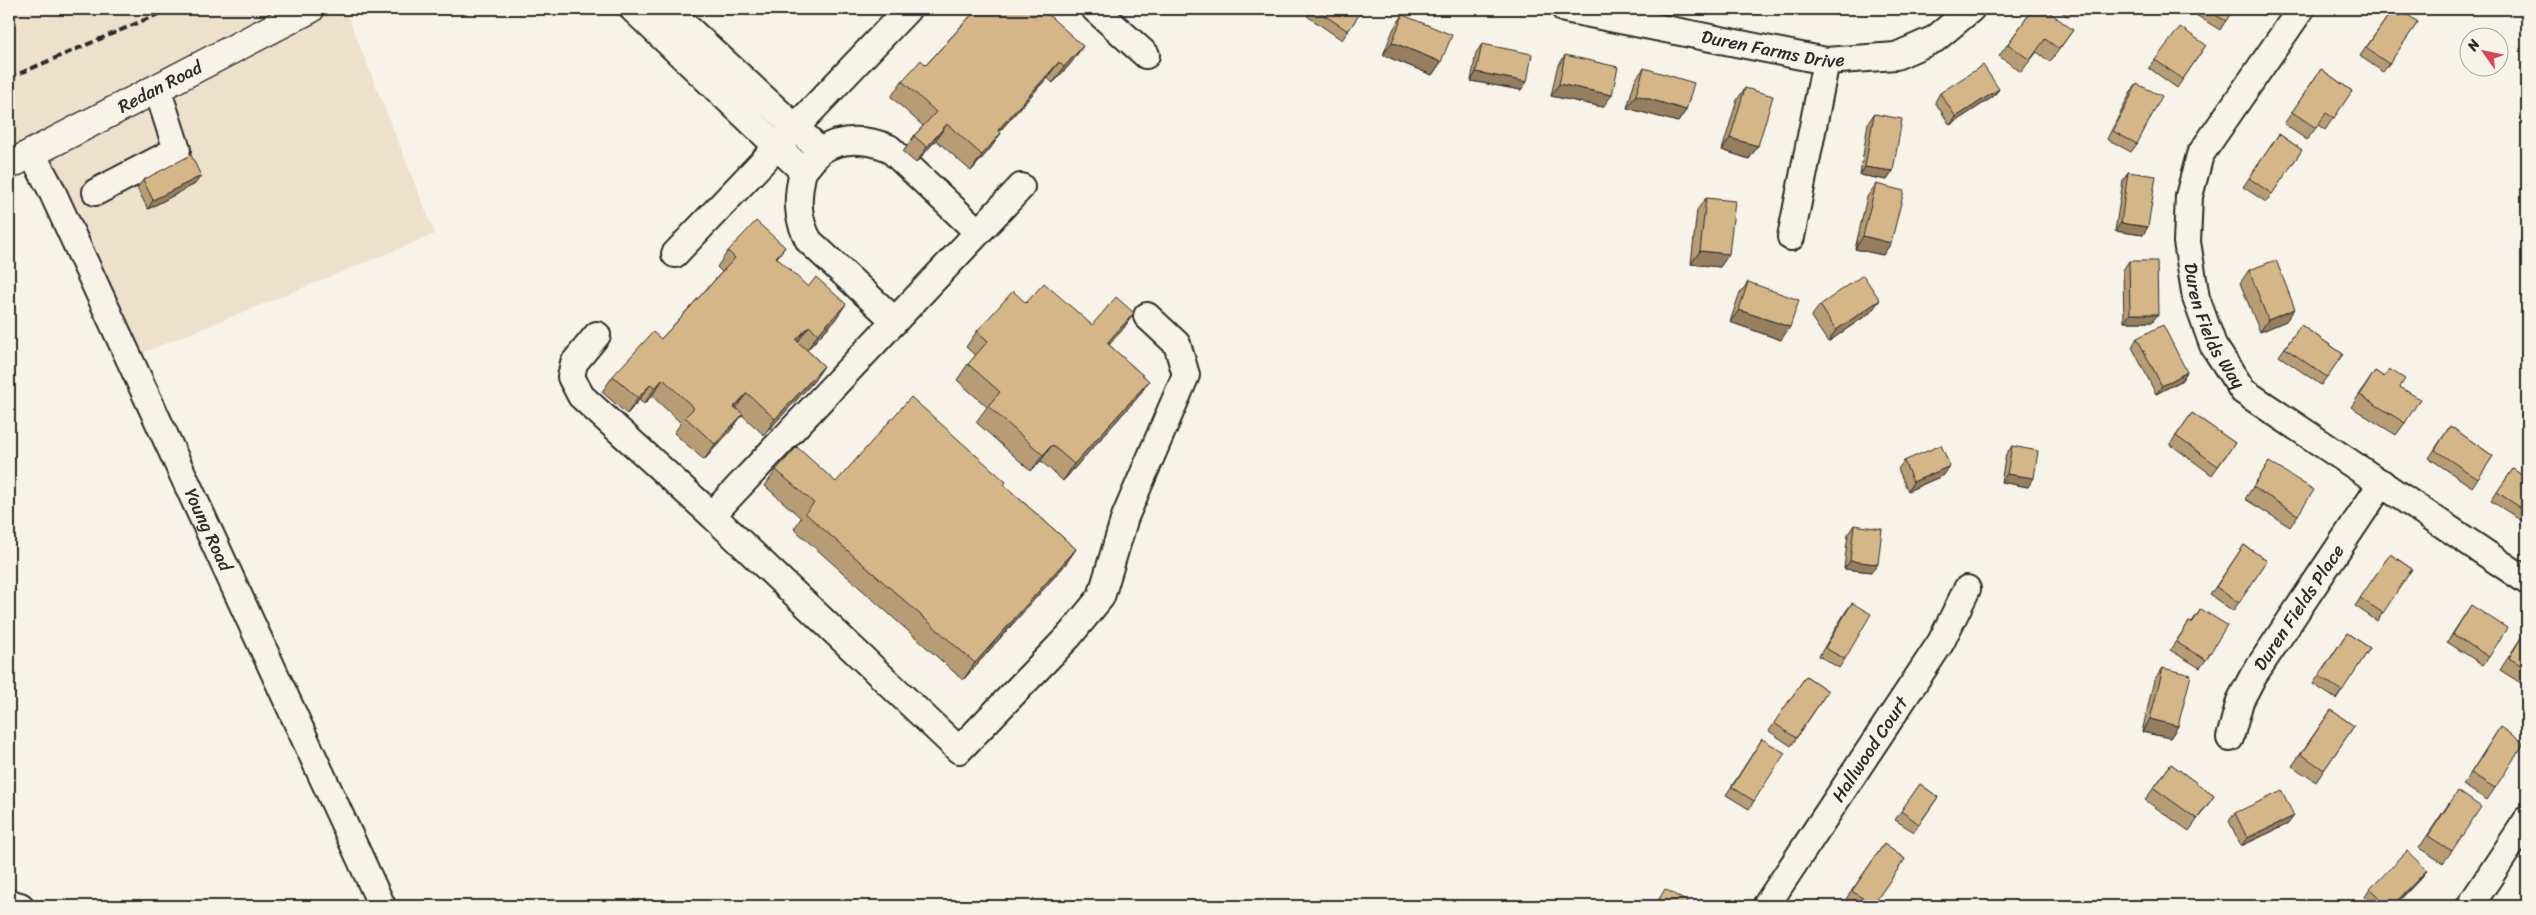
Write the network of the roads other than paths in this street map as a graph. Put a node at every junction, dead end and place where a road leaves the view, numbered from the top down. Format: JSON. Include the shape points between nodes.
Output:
{"nodes":[{"id":1,"x":310,"y":9,"type":"edge"},
{"id":2,"x":633,"y":9,"type":"edge"},
{"id":3,"x":667,"y":9,"type":"edge"},
{"id":4,"x":1095,"y":9,"type":"edge"},
{"id":5,"x":1565,"y":9,"type":"edge"},
{"id":6,"x":1971,"y":9,"type":"edge"},
{"id":7,"x":2301,"y":9,"type":"edge"},
{"id":8,"x":908,"y":10,"type":"edge"},
{"id":9,"x":1146,"y":55,"type":"dead end"},
{"id":10,"x":1826,"y":61,"type":"junction"},
{"id":11,"x":157,"y":88,"type":"junction"},
{"id":12,"x":796,"y":128,"type":"junction"},
{"id":13,"x":778,"y":147,"type":"junction"},
{"id":14,"x":821,"y":151,"type":"junction"},
{"id":15,"x":20,"y":159,"type":"edge"},
{"id":16,"x":803,"y":171,"type":"junction"},
{"id":17,"x":1021,"y":187,"type":"dead end"},
{"id":18,"x":96,"y":192,"type":"dead end"},
{"id":19,"x":978,"y":232,"type":"junction"},
{"id":20,"x":1791,"y":237,"type":"dead end"},
{"id":21,"x":675,"y":254,"type":"dead end"},
{"id":22,"x":1147,"y":316,"type":"dead end"},
{"id":23,"x":895,"y":321,"type":"junction"},
{"id":24,"x":597,"y":335,"type":"dead end"},
{"id":25,"x":2382,"y":483,"type":"junction"},
{"id":26,"x":712,"y":515,"type":"junction"},
{"id":27,"x":2527,"y":581,"type":"edge"},
{"id":28,"x":1967,"y":589,"type":"dead end"},
{"id":29,"x":2230,"y":738,"type":"dead end"},
{"id":30,"x":2527,"y":820,"type":"edge"},
{"id":31,"x":9,"y":903,"type":"edge"},
{"id":32,"x":20,"y":906,"type":"edge"},
{"id":33,"x":382,"y":906,"type":"edge"},
{"id":34,"x":1766,"y":906,"type":"edge"},
{"id":35,"x":2470,"y":906,"type":"edge"}],
"edges":[{"from":1,"to":11,"type":"main road","name":"Redan Road"},
{"from":2,"to":13,"type":"street"},
{"from":3,"to":12,"type":"street"},
{"from":4,"to":9,"type":"street"},
{"from":5,"to":10,"type":"street","name":"Duren Farms Drive"},
{"from":6,"to":10,"type":"street","name":"Duren Farms Drive","via":[[1935,39],[1896,56]]},
{"from":7,"to":25,"type":"street","name":"Duren Fields Way","via":[[2200,155],[2189,196],[2186,242],[2196,298],[2213,345],[2244,391]]},
{"from":8,"to":12,"type":"street"},
{"from":10,"to":20,"type":"street"},
{"from":11,"to":15,"type":"main road","name":"Redan Road"},
{"from":11,"to":18,"type":"street","via":[[177,150]]},
{"from":12,"to":13,"type":"street"},
{"from":12,"to":14,"type":"street"},
{"from":13,"to":16,"type":"street"},
{"from":13,"to":21,"type":"street"},
{"from":14,"to":16,"type":"street"},
{"from":14,"to":19,"type":"street","via":[[853,141],[872,141],[889,148]]},
{"from":15,"to":33,"type":"street","name":"Young Road","via":[[50,187]]},
{"from":16,"to":23,"type":"street","via":[[798,191],[798,212],[809,241]]},
{"from":17,"to":19,"type":"street"},
{"from":19,"to":23,"type":"street"},
{"from":22,"to":26,"type":"street","via":[[1177,344],[1186,375],[1126,517],[1101,597],[1069,636],[959,750]]},
{"from":23,"to":26,"type":"street"},
{"from":24,"to":26,"type":"street","via":[[574,363],[571,376],[581,396]]},
{"from":25,"to":27,"type":"street","name":"Duren Fields Way"},
{"from":25,"to":29,"type":"street","name":"Duren Fields Place","via":[[2253,676],[2240,701]]},
{"from":28,"to":34,"type":"street","name":"Hallwood Court","via":[[1940,642]]},
{"from":30,"to":35,"type":"street"},
{"from":31,"to":32,"type":"street"}]}
